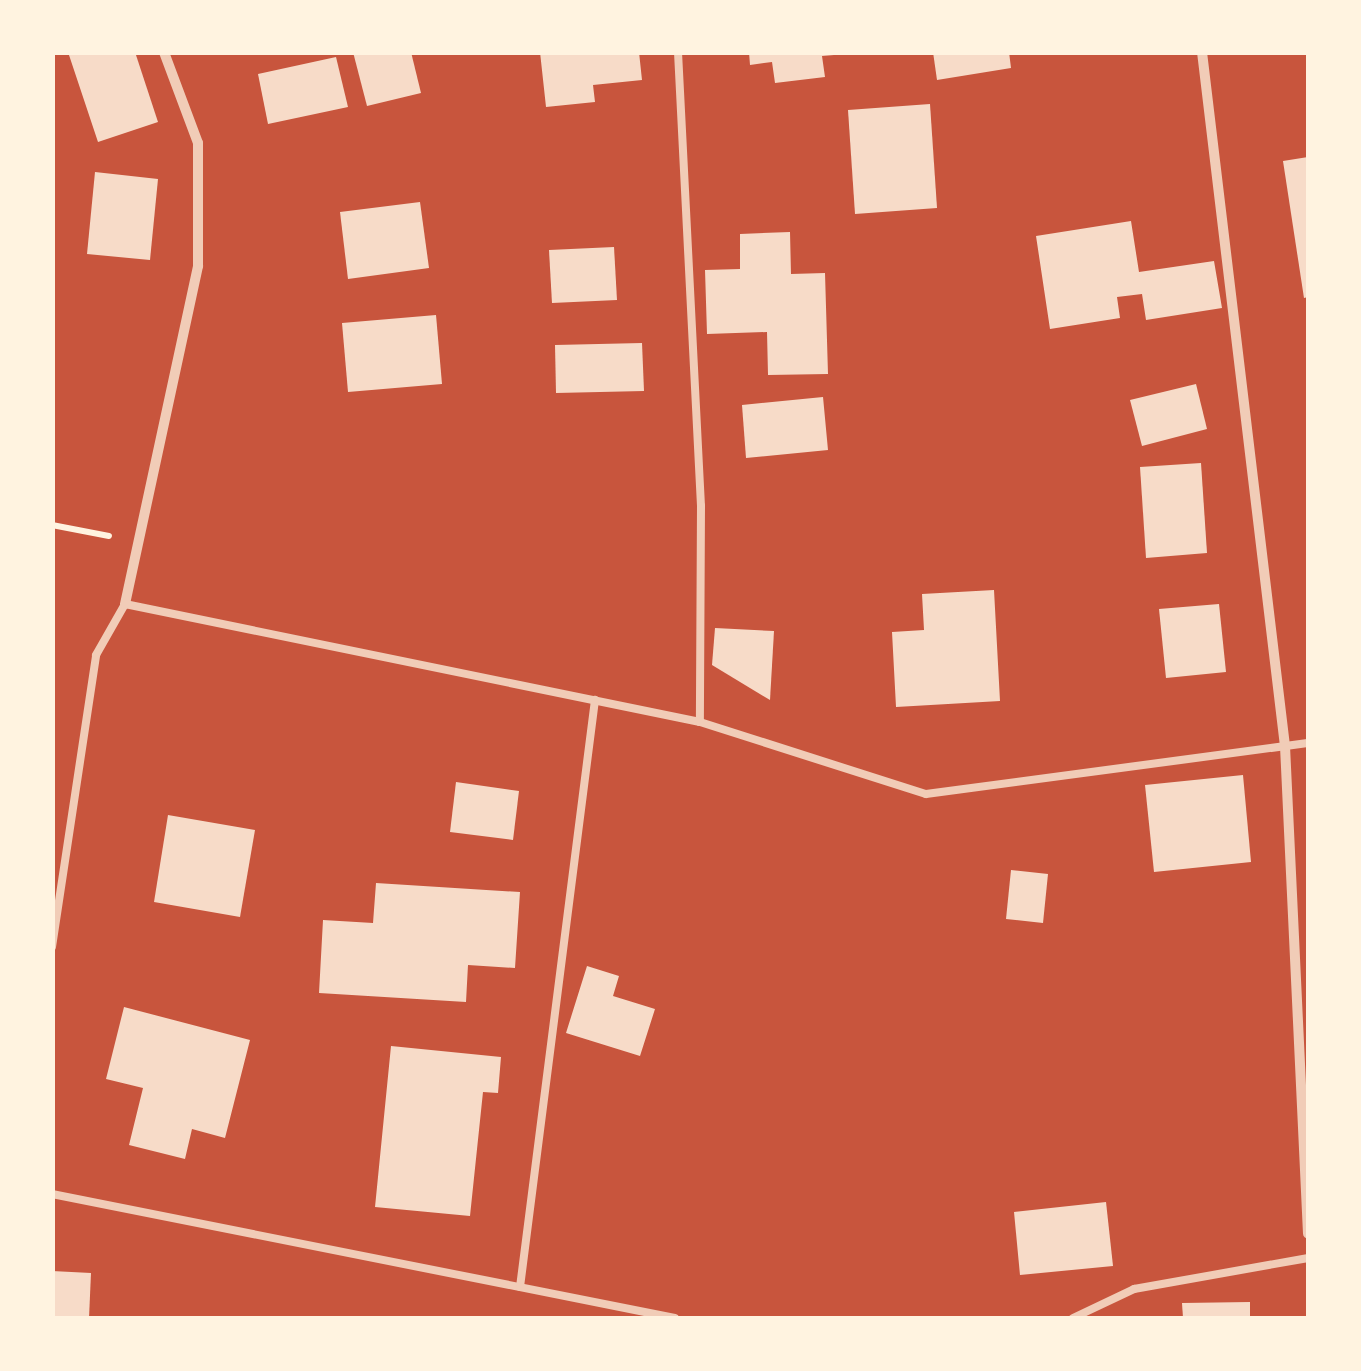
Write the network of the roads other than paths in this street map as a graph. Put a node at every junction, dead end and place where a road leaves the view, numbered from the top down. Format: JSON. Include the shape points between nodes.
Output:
{"nodes":[{"id":1,"x":164,"y":52,"type":"edge"},
{"id":2,"x":678,"y":52,"type":"edge"},
{"id":3,"x":1202,"y":52,"type":"edge"},
{"id":4,"x":125,"y":604,"type":"junction"},
{"id":5,"x":596,"y":700,"type":"junction"},
{"id":6,"x":700,"y":722,"type":"junction"},
{"id":7,"x":1308,"y":743,"type":"edge"},
{"id":8,"x":1285,"y":746,"type":"junction"},
{"id":9,"x":52,"y":948,"type":"edge"},
{"id":10,"x":52,"y":1194,"type":"edge"},
{"id":11,"x":1308,"y":1233,"type":"edge"},
{"id":12,"x":1308,"y":1258,"type":"edge"},
{"id":13,"x":520,"y":1287,"type":"junction"},
{"id":14,"x":675,"y":1318,"type":"edge"},
{"id":15,"x":1072,"y":1318,"type":"edge"}],
"edges":[{"from":1,"to":4,"type":"street","via":[[198,143],[198,266]]},
{"from":2,"to":6,"type":"lane","via":[[702,506]]},
{"from":3,"to":8,"type":"street"},
{"from":4,"to":5,"type":"lane"},
{"from":4,"to":9,"type":"lane","via":[[96,656]]},
{"from":5,"to":6,"type":"lane"},
{"from":5,"to":13,"type":"lane"},
{"from":6,"to":8,"type":"lane","via":[[926,794]]},
{"from":7,"to":8,"type":"lane"},
{"from":8,"to":11,"type":"street"},
{"from":10,"to":13,"type":"lane"},
{"from":12,"to":15,"type":"lane","via":[[1134,1289]]},
{"from":13,"to":14,"type":"lane"}]}
